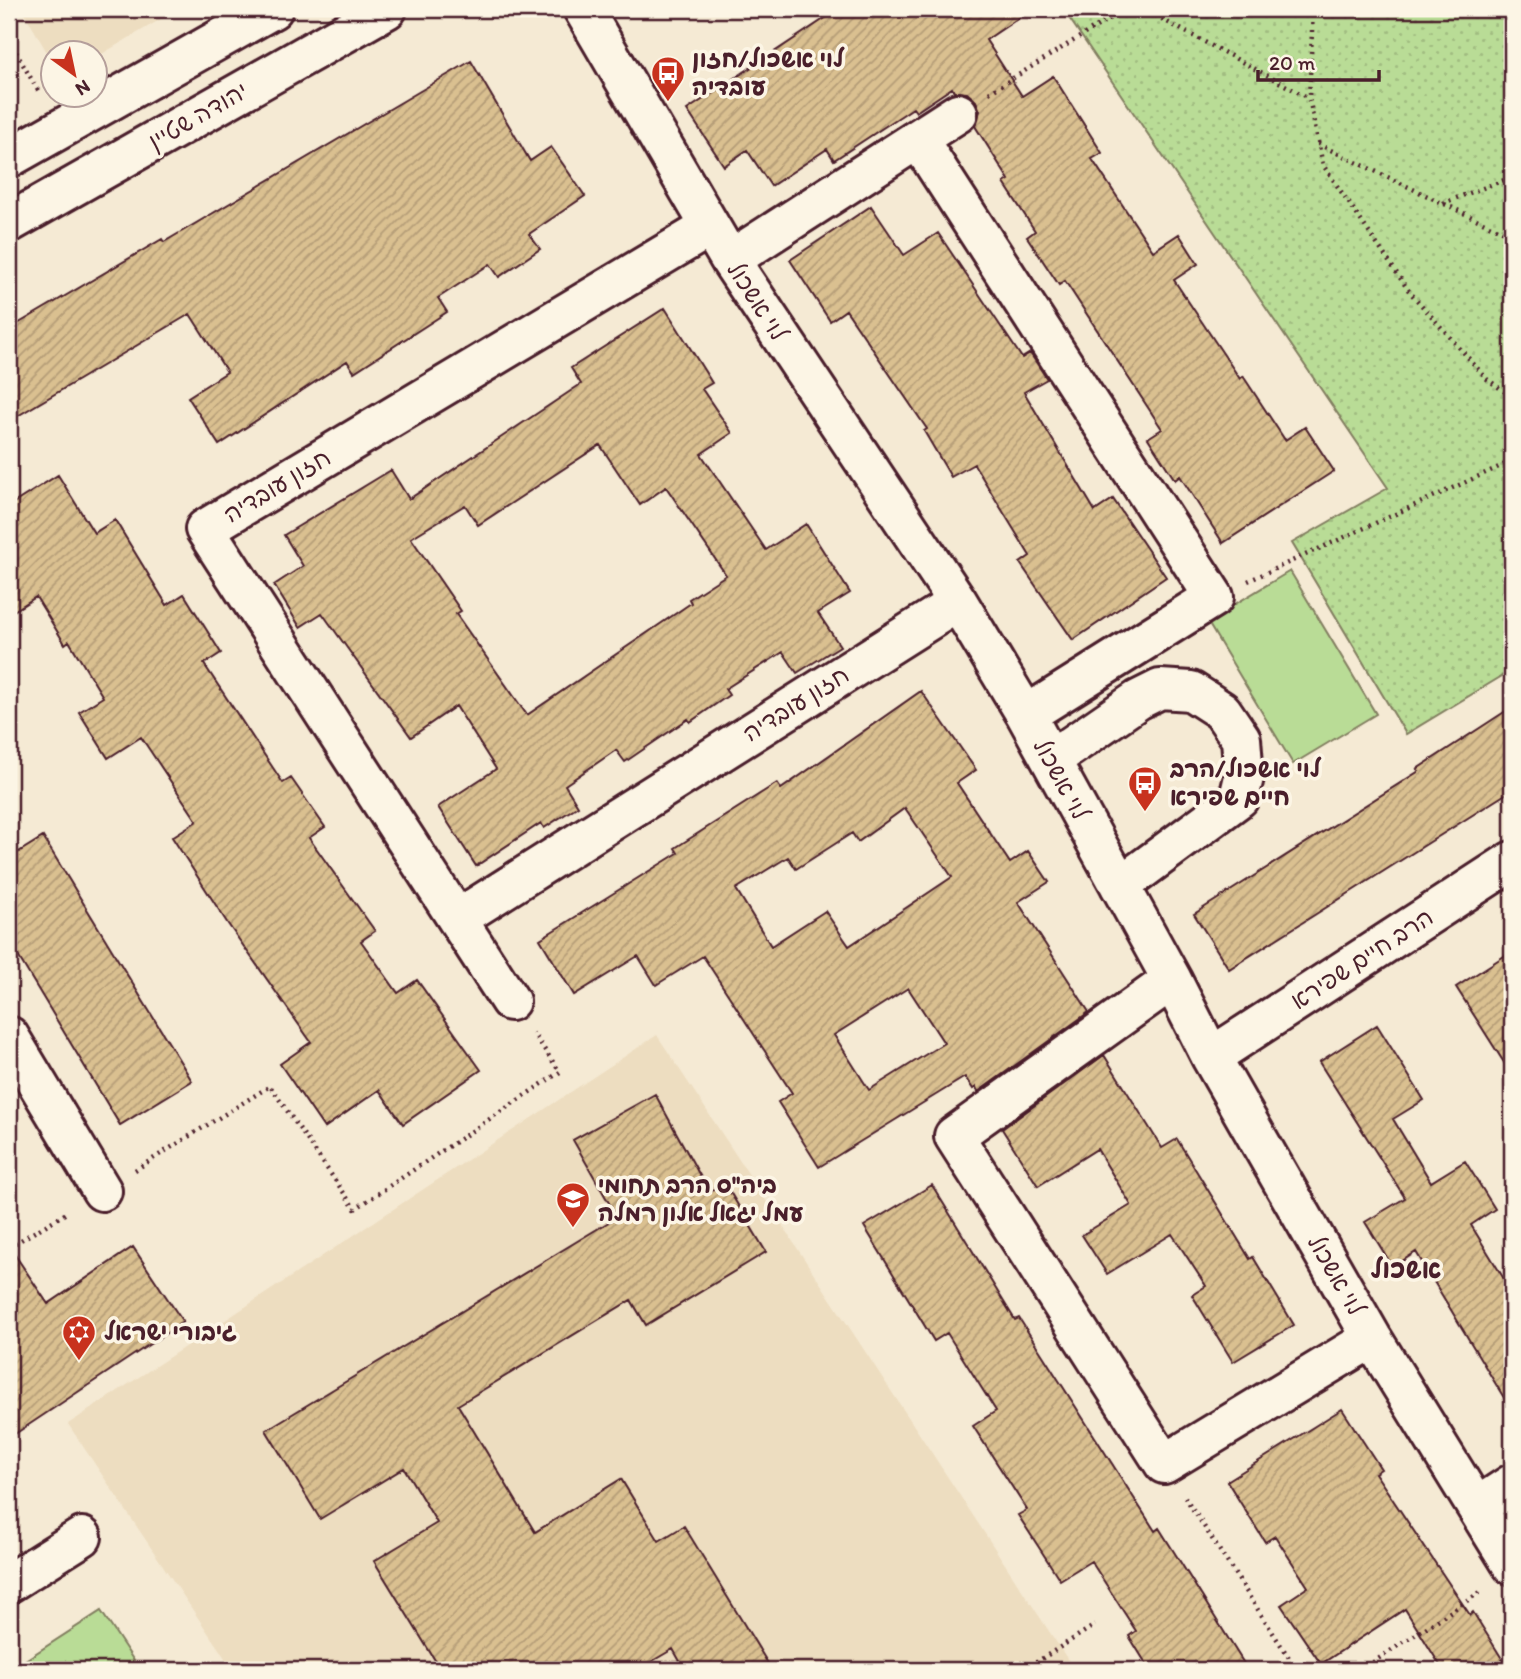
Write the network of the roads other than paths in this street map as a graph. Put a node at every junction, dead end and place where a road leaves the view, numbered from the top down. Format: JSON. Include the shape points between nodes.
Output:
{"nodes":[{"id":1,"x":273,"y":9,"type":"edge"},
{"id":2,"x":387,"y":9,"type":"edge"},
{"id":3,"x":583,"y":9,"type":"edge"},
{"id":4,"x":958,"y":113,"type":"road end"},
{"id":5,"x":918,"y":139,"type":"junction"},
{"id":6,"x":9,"y":158,"type":"edge"},
{"id":7,"x":9,"y":223,"type":"edge"},
{"id":8,"x":710,"y":227,"type":"junction"},
{"id":9,"x":730,"y":260,"type":"junction"},
{"id":10,"x":958,"y":602,"type":"junction"},
{"id":11,"x":1026,"y":715,"type":"junction"},
{"id":12,"x":1051,"y":760,"type":"junction"},
{"id":13,"x":1512,"y":861,"type":"edge"},
{"id":14,"x":1120,"y":886,"type":"junction"},
{"id":15,"x":457,"y":919,"type":"junction"},
{"id":16,"x":1172,"y":979,"type":"junction"},
{"id":17,"x":510,"y":1001,"type":"road end"},
{"id":18,"x":9,"y":1036,"type":"edge"},
{"id":19,"x":1211,"y":1056,"type":"junction"},
{"id":20,"x":102,"y":1191,"type":"road end"},
{"id":21,"x":1372,"y":1338,"type":"junction"},
{"id":22,"x":1512,"y":1484,"type":"edge"},
{"id":23,"x":1477,"y":1507,"type":"junction"},
{"id":24,"x":82,"y":1537,"type":"dead end"},
{"id":25,"x":1501,"y":1576,"type":"edge"},
{"id":26,"x":9,"y":1583,"type":"edge"}],
"edges":[{"from":1,"to":6,"type":"street"},
{"from":2,"to":7,"type":"street","name":"יהודה שטיין"},
{"from":3,"to":8,"type":"street","name":"לוי אשכול"},
{"from":4,"to":5,"type":"street"},
{"from":5,"to":9,"type":"street"},
{"from":5,"to":11,"type":"street","via":[[1214,597]]},
{"from":8,"to":9,"type":"street","name":"לוי אשכול"},
{"from":8,"to":15,"type":"street","name":"חזון עובדיה","via":[[205,529]]},
{"from":9,"to":10,"type":"street","name":"לוי אשכול"},
{"from":10,"to":11,"type":"street","name":"לוי אשכול"},
{"from":10,"to":15,"type":"street","name":"חזון עובדיה"},
{"from":11,"to":12,"type":"street","name":"לוי אשכול"},
{"from":12,"to":14,"type":"street","name":"לוי אשכול"},
{"from":12,"to":14,"type":"street","via":[[1160,689],[1191,691],[1222,711],[1241,739],[1244,777],[1239,798]]},
{"from":13,"to":19,"type":"street","name":"הרב חיים שפירא"},
{"from":14,"to":16,"type":"street","name":"לוי אשכול"},
{"from":15,"to":17,"type":"street","name":"חזון עובדיה"},
{"from":16,"to":19,"type":"street","name":"לוי אשכול"},
{"from":16,"to":21,"type":"street","via":[[954,1136],[1164,1464]]},
{"from":18,"to":20,"type":"street"},
{"from":19,"to":21,"type":"street","name":"לוי אשכול"},
{"from":21,"to":23,"type":"street","name":"לוי אשכול"},
{"from":22,"to":23,"type":"street"},
{"from":23,"to":25,"type":"street","name":"לוי אשכול"},
{"from":24,"to":26,"type":"street"}]}
